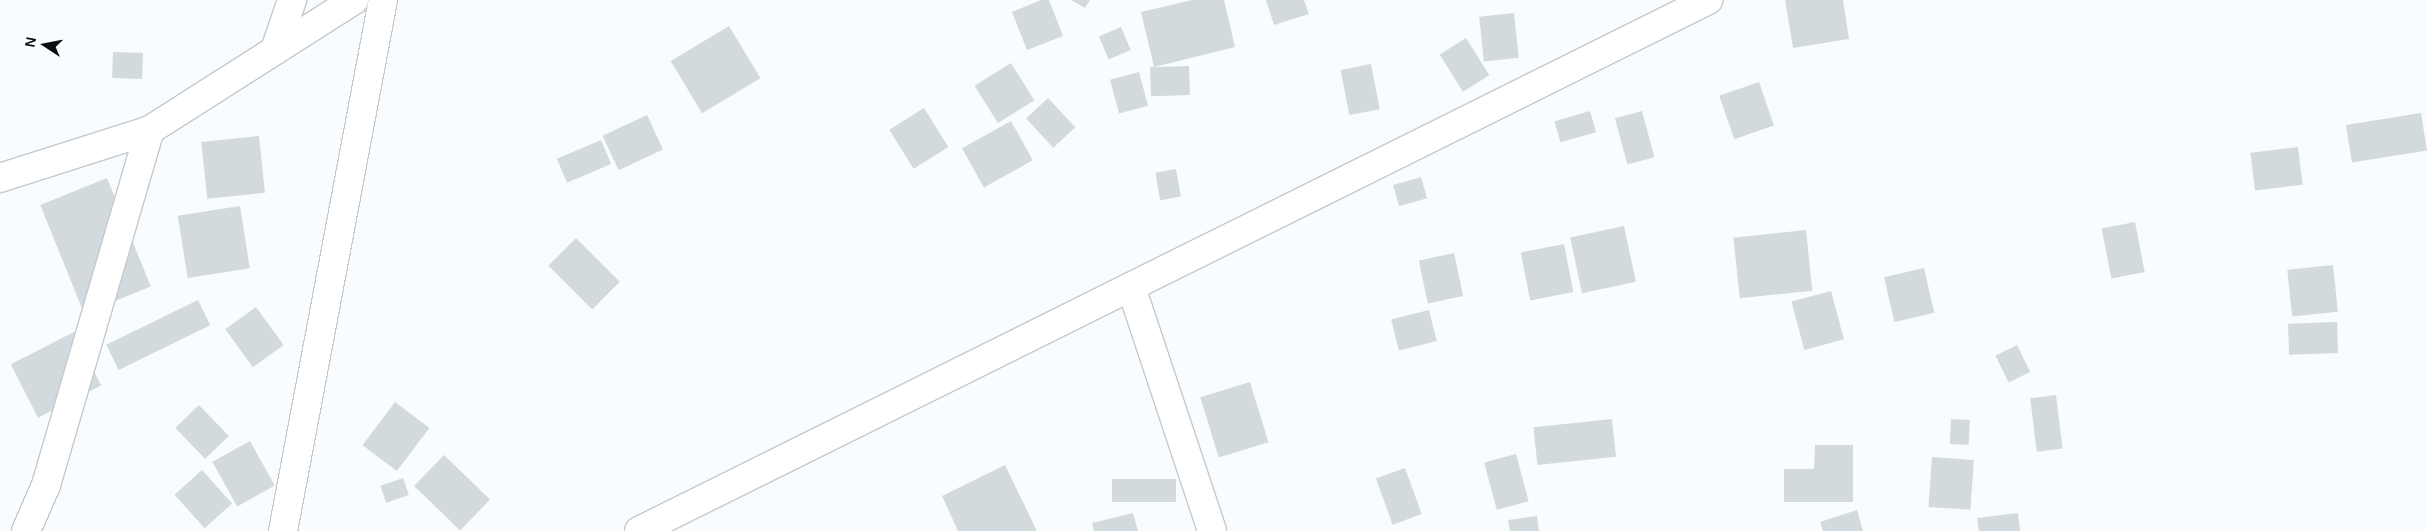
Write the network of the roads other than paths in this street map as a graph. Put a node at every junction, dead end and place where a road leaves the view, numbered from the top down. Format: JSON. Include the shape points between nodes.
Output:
{"nodes":[{"id":1,"x":292,"y":0,"type":"edge"},
{"id":2,"x":354,"y":0,"type":"edge"},
{"id":3,"x":384,"y":0,"type":"edge"},
{"id":4,"x":1708,"y":0,"type":"edge"},
{"id":5,"x":275,"y":50,"type":"junction"},
{"id":6,"x":150,"y":130,"type":"junction"},
{"id":7,"x":0,"y":178,"type":"edge"},
{"id":8,"x":1130,"y":287,"type":"junction"},
{"id":9,"x":26,"y":531,"type":"edge"},
{"id":10,"x":283,"y":531,"type":"edge"},
{"id":11,"x":639,"y":531,"type":"edge"},
{"id":12,"x":1212,"y":531,"type":"edge"}],
"edges":[{"from":1,"to":5,"type":"street"},
{"from":2,"to":5,"type":"street"},
{"from":3,"to":10,"type":"street"},
{"from":4,"to":8,"type":"street"},
{"from":5,"to":6,"type":"street"},
{"from":6,"to":7,"type":"street"},
{"from":6,"to":9,"type":"street","via":[[46,485]]},
{"from":8,"to":11,"type":"street"},
{"from":8,"to":12,"type":"street"}]}
